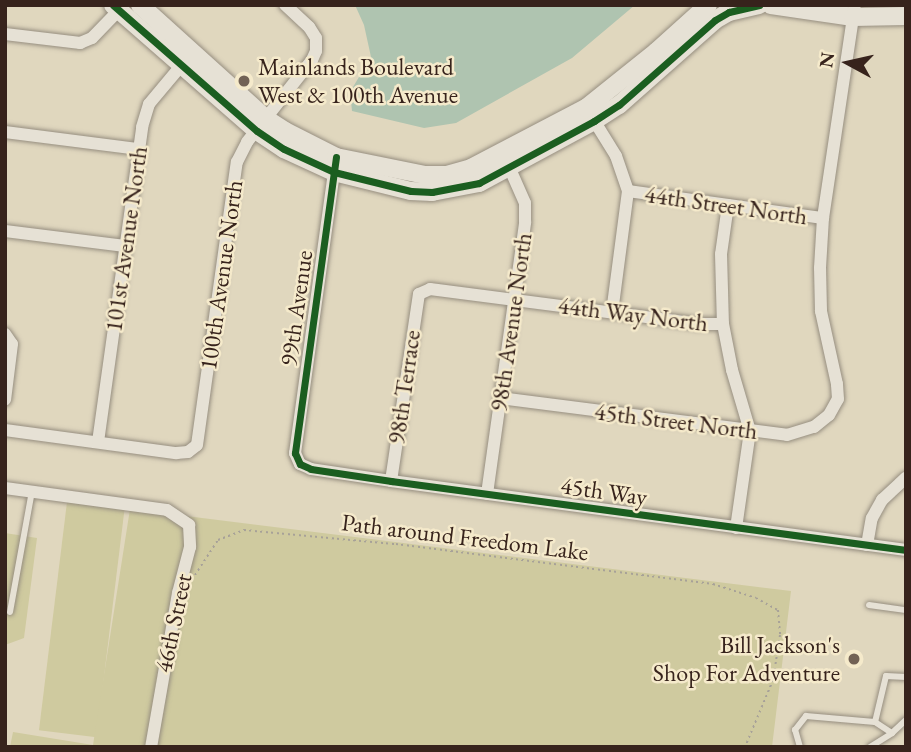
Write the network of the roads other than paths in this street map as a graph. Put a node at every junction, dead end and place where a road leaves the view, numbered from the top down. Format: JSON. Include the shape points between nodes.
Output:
{"nodes":[{"id":1,"x":140,"y":5,"type":"edge"},
{"id":2,"x":285,"y":5,"type":"edge"},
{"id":3,"x":708,"y":5,"type":"edge"},
{"id":4,"x":759,"y":5,"type":"edge"},
{"id":5,"x":771,"y":5,"type":"edge"},
{"id":6,"x":118,"y":7,"type":"edge"},
{"id":7,"x":854,"y":11,"type":"edge"},
{"id":8,"x":906,"y":16,"type":"edge"},
{"id":9,"x":5,"y":34,"type":"edge"},
{"id":10,"x":187,"y":59,"type":"junction"},
{"id":11,"x":590,"y":114,"type":"junction"},
{"id":12,"x":261,"y":124,"type":"junction"},
{"id":13,"x":5,"y":132,"type":"edge"},
{"id":14,"x":137,"y":149,"type":"junction"},
{"id":15,"x":506,"y":161,"type":"junction"},
{"id":16,"x":335,"y":165,"type":"junction"},
{"id":17,"x":628,"y":191,"type":"junction"},
{"id":18,"x":728,"y":205,"type":"junction"},
{"id":19,"x":824,"y":218,"type":"junction"},
{"id":20,"x":5,"y":231,"type":"edge"},
{"id":21,"x":125,"y":247,"type":"junction"},
{"id":22,"x":419,"y":294,"type":"joint"},
{"id":23,"x":514,"y":300,"type":"junction"},
{"id":24,"x":612,"y":312,"type":"junction"},
{"id":25,"x":723,"y":324,"type":"junction"},
{"id":26,"x":7,"y":335,"type":"edge"},
{"id":27,"x":500,"y":398,"type":"junction"},
{"id":28,"x":5,"y":400,"type":"edge"},
{"id":29,"x":5,"y":430,"type":"edge"},
{"id":30,"x":750,"y":430,"type":"junction"},
{"id":31,"x":98,"y":442,"type":"junction"},
{"id":32,"x":300,"y":464,"type":"joint"},
{"id":33,"x":906,"y":478,"type":"edge"},
{"id":34,"x":391,"y":481,"type":"junction"},
{"id":35,"x":5,"y":488,"type":"edge"},
{"id":36,"x":32,"y":491,"type":"junction"},
{"id":37,"x":488,"y":494,"type":"junction"},
{"id":38,"x":736,"y":528,"type":"junction"},
{"id":39,"x":867,"y":545,"type":"junction"},
{"id":40,"x":906,"y":550,"type":"edge"},
{"id":41,"x":869,"y":605,"type":"dead end"},
{"id":42,"x":906,"y":610,"type":"edge"},
{"id":43,"x":10,"y":612,"type":"dead end"},
{"id":44,"x":906,"y":677,"type":"edge"},
{"id":45,"x":906,"y":720,"type":"edge"},
{"id":46,"x":875,"y":722,"type":"junction"},
{"id":47,"x":892,"y":733,"type":"junction"},
{"id":48,"x":151,"y":747,"type":"edge"},
{"id":49,"x":800,"y":747,"type":"edge"},
{"id":50,"x":870,"y":747,"type":"edge"}],
"edges":[{"from":1,"to":10,"type":"street"},
{"from":2,"to":12,"type":"street","name":"100th Avenue North","via":[[309,27],[316,38],[316,51]]},
{"from":3,"to":11,"type":"street"},
{"from":4,"to":11,"type":"street","via":[[715,20],[620,105]]},
{"from":5,"to":7,"type":"street"},
{"from":6,"to":9,"type":"street","via":[[92,38],[80,43]]},
{"from":6,"to":10,"type":"street"},
{"from":7,"to":8,"type":"street"},
{"from":7,"to":19,"type":"street"},
{"from":10,"to":12,"type":"street"},
{"from":10,"to":14,"type":"street","name":"101st Avenue North","via":[[149,104]]},
{"from":11,"to":15,"type":"street"},
{"from":11,"to":17,"type":"street","via":[[616,156]]},
{"from":12,"to":16,"type":"street"},
{"from":12,"to":31,"type":"street","name":"100th Avenue North","via":[[237,162],[232,184],[197,445],[188,452]]},
{"from":13,"to":14,"type":"street"},
{"from":14,"to":21,"type":"street","name":"101st Avenue North"},
{"from":15,"to":16,"type":"street","via":[[447,175]]},
{"from":15,"to":23,"type":"street","name":"98th Avenue North","via":[[524,203]]},
{"from":16,"to":32,"type":"street","name":"99th Avenue","via":[[295,453]]},
{"from":17,"to":18,"type":"street","name":"44th Street North"},
{"from":17,"to":24,"type":"street"},
{"from":18,"to":19,"type":"street","name":"44th Street North"},
{"from":18,"to":25,"type":"street","via":[[721,263]]},
{"from":19,"to":30,"type":"street","name":"45th Street North","via":[[821,312],[838,399],[829,415],[801,433]]},
{"from":20,"to":21,"type":"street"},
{"from":21,"to":31,"type":"street","name":"101st Avenue North"},
{"from":22,"to":23,"type":"street","name":"44th Way North","via":[[430,289]]},
{"from":22,"to":34,"type":"street","name":"98th Terrace"},
{"from":23,"to":24,"type":"street","name":"44th Way North"},
{"from":23,"to":27,"type":"street","name":"98th Avenue North"},
{"from":24,"to":25,"type":"street","name":"44th Way North"},
{"from":25,"to":30,"type":"street"},
{"from":26,"to":28,"type":"street","via":[[12,344]]},
{"from":27,"to":30,"type":"street","name":"45th Street North"},
{"from":27,"to":37,"type":"street","name":"98th Avenue North"},
{"from":29,"to":31,"type":"street"},
{"from":30,"to":38,"type":"street"},
{"from":32,"to":34,"type":"street","name":"45th Way"},
{"from":33,"to":39,"type":"street","via":[[882,500],[872,518]]},
{"from":34,"to":37,"type":"street","name":"45th Way"},
{"from":35,"to":36,"type":"street"},
{"from":36,"to":43,"type":"lane"},
{"from":36,"to":48,"type":"street","name":"46th Street","via":[[167,510],[189,526],[190,547]]},
{"from":37,"to":38,"type":"street","name":"45th Way"},
{"from":38,"to":39,"type":"street","name":"45th Way"},
{"from":39,"to":40,"type":"street","name":"45th Way"},
{"from":41,"to":42,"type":"lane"},
{"from":44,"to":46,"type":"lane","via":[[886,676]]},
{"from":45,"to":47,"type":"lane"},
{"from":46,"to":47,"type":"lane"},
{"from":46,"to":49,"type":"lane","via":[[806,716],[795,730]]},
{"from":47,"to":50,"type":"lane"}]}
